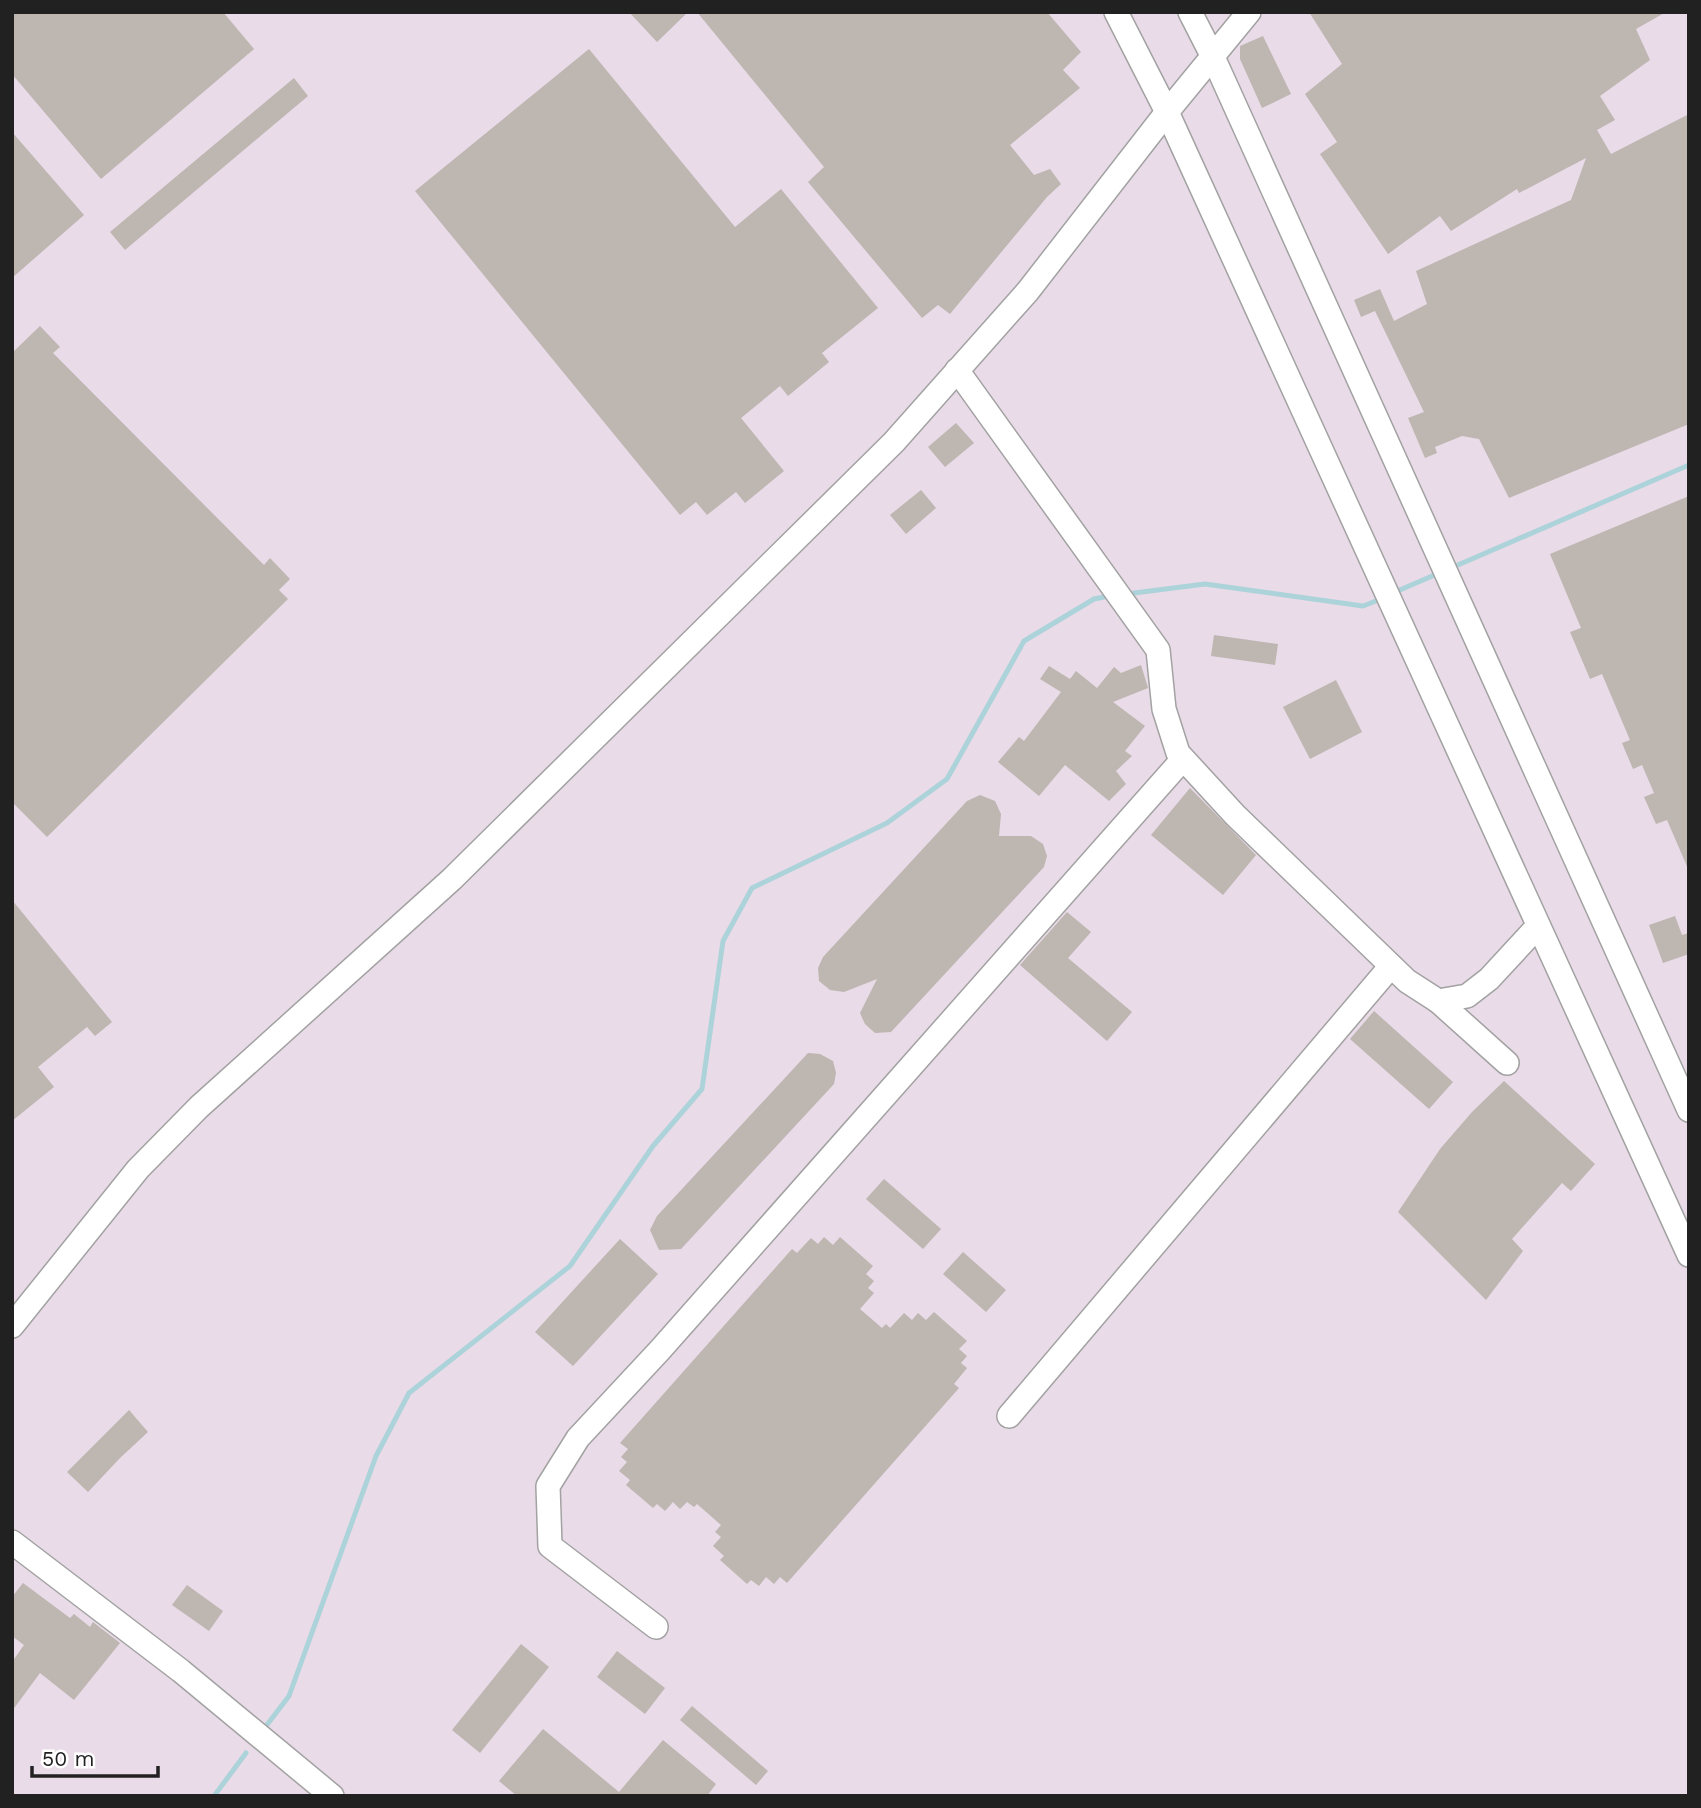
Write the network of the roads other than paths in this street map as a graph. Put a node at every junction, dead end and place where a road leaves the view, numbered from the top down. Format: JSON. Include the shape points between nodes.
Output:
{"nodes":[{"id":1,"x":1116,"y":12,"type":"edge"},
{"id":2,"x":1190,"y":12,"type":"edge"},
{"id":3,"x":1249,"y":12,"type":"edge"},
{"id":4,"x":1213,"y":57,"type":"junction"},
{"id":5,"x":1167,"y":112,"type":"junction"},
{"id":6,"x":957,"y":370,"type":"junction"},
{"id":7,"x":1183,"y":759,"type":"junction"},
{"id":8,"x":1538,"y":926,"type":"junction"},
{"id":9,"x":1391,"y":966,"type":"junction"},
{"id":10,"x":1438,"y":1001,"type":"junction"},
{"id":11,"x":1507,"y":1063,"type":"dead end"},
{"id":12,"x":1689,"y":1110,"type":"edge"},
{"id":13,"x":1689,"y":1255,"type":"edge"},
{"id":14,"x":12,"y":1326,"type":"edge"},
{"id":15,"x":1009,"y":1416,"type":"dead end"},
{"id":16,"x":12,"y":1542,"type":"edge"},
{"id":17,"x":656,"y":1626,"type":"dead end"},
{"id":18,"x":332,"y":1796,"type":"edge"}],
"edges":[{"from":1,"to":5,"type":"street"},
{"from":2,"to":4,"type":"street"},
{"from":3,"to":4,"type":"street"},
{"from":4,"to":5,"type":"street"},
{"from":4,"to":12,"type":"street"},
{"from":5,"to":6,"type":"street","via":[[1028,291]]},
{"from":5,"to":8,"type":"street"},
{"from":6,"to":7,"type":"street","via":[[1158,650],[1164,709]]},
{"from":6,"to":14,"type":"street","via":[[894,442],[452,879],[199,1107],[138,1169]]},
{"from":7,"to":9,"type":"street"},
{"from":7,"to":17,"type":"street","via":[[579,1438],[548,1486],[550,1546]]},
{"from":8,"to":10,"type":"street","via":[[1478,988],[1467,996]]},
{"from":8,"to":13,"type":"street"},
{"from":9,"to":10,"type":"street"},
{"from":9,"to":15,"type":"street"},
{"from":10,"to":11,"type":"street"},
{"from":16,"to":18,"type":"street","via":[[181,1671]]}]}
